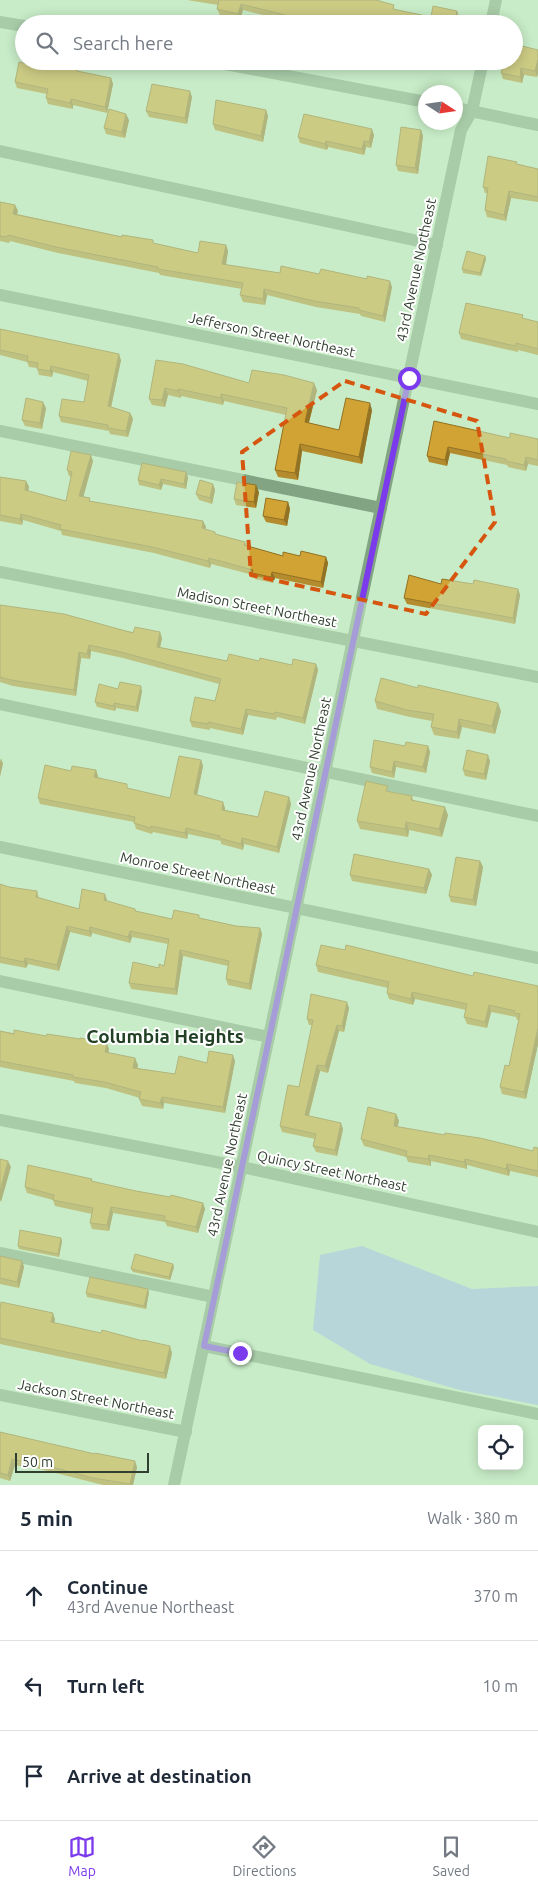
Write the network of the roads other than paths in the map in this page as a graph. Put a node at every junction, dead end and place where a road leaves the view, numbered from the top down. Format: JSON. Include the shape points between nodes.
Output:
{"nodes":[{"id":1,"x":496,"y":0,"type":"edge"},
{"id":2,"x":493,"y":15,"type":"edge"},
{"id":3,"x":0,"y":22,"type":"edge"},
{"id":4,"x":15,"y":24,"type":"edge"},
{"id":5,"x":257,"y":70,"type":"edge"},
{"id":6,"x":481,"y":70,"type":"edge"},
{"id":7,"x":418,"y":100,"type":"edge"},
{"id":8,"x":463,"y":109,"type":"edge"},
{"id":9,"x":472,"y":111,"type":"junction"},
{"id":10,"x":538,"y":125,"type":"edge"},
{"id":11,"x":0,"y":151,"type":"edge"},
{"id":12,"x":436,"y":245,"type":"junction"},
{"id":13,"x":0,"y":295,"type":"edge"},
{"id":14,"x":409,"y":378,"type":"junction"},
{"id":15,"x":538,"y":404,"type":"edge"},
{"id":16,"x":0,"y":431,"type":"edge"},
{"id":17,"x":381,"y":508,"type":"junction"},
{"id":18,"x":0,"y":572,"type":"edge"},
{"id":19,"x":353,"y":641,"type":"junction"},
{"id":20,"x":538,"y":677,"type":"edge"},
{"id":21,"x":0,"y":704,"type":"edge"},
{"id":22,"x":325,"y":773,"type":"junction"},
{"id":23,"x":538,"y":816,"type":"edge"},
{"id":24,"x":0,"y":847,"type":"edge"},
{"id":25,"x":296,"y":909,"type":"junction"},
{"id":26,"x":538,"y":958,"type":"edge"},
{"id":27,"x":0,"y":981,"type":"edge"},
{"id":28,"x":269,"y":1037,"type":"junction"},
{"id":29,"x":0,"y":1120,"type":"edge"},
{"id":30,"x":242,"y":1167,"type":"junction"},
{"id":31,"x":538,"y":1232,"type":"edge"},
{"id":32,"x":0,"y":1253,"type":"edge"},
{"id":33,"x":214,"y":1297,"type":"junction"},
{"id":34,"x":204,"y":1346,"type":"junction"},
{"id":35,"x":0,"y":1395,"type":"edge"},
{"id":36,"x":538,"y":1414,"type":"edge"},
{"id":37,"x":186,"y":1432,"type":"junction"},
{"id":38,"x":174,"y":1485,"type":"edge"}],
"edges":[{"from":1,"to":2,"type":"street"},
{"from":3,"to":4,"type":"street"},
{"from":5,"to":7,"type":"street"},
{"from":6,"to":9,"type":"street","name":"43rd Avenue Northeast"},
{"from":8,"to":9,"type":"street"},
{"from":9,"to":10,"type":"street"},
{"from":9,"to":12,"type":"street","name":"43rd Avenue Northeast","via":[[461,130]]},
{"from":11,"to":12,"type":"street"},
{"from":12,"to":14,"type":"street","name":"43rd Avenue Northeast"},
{"from":13,"to":14,"type":"street","name":"Jefferson Street Northeast"},
{"from":14,"to":15,"type":"street","name":"Jefferson Street Northeast"},
{"from":14,"to":17,"type":"street","name":"43rd Avenue Northeast"},
{"from":16,"to":17,"type":"street"},
{"from":17,"to":19,"type":"street","name":"43rd Avenue Northeast"},
{"from":18,"to":19,"type":"street","name":"Madison Street Northeast"},
{"from":19,"to":20,"type":"street","name":"Madison Street Northeast"},
{"from":19,"to":22,"type":"street","name":"43rd Avenue Northeast"},
{"from":21,"to":22,"type":"street"},
{"from":22,"to":23,"type":"street"},
{"from":22,"to":25,"type":"street","name":"43rd Avenue Northeast"},
{"from":24,"to":25,"type":"street","name":"Monroe Street Northeast"},
{"from":25,"to":26,"type":"street","name":"Monroe Street Northeast"},
{"from":25,"to":28,"type":"street","name":"43rd Avenue Northeast"},
{"from":27,"to":28,"type":"street"},
{"from":28,"to":30,"type":"street","name":"43rd Avenue Northeast"},
{"from":29,"to":30,"type":"street","name":"Quincy Street Northeast"},
{"from":30,"to":31,"type":"street","name":"Quincy Street Northeast"},
{"from":30,"to":33,"type":"street","name":"43rd Avenue Northeast"},
{"from":32,"to":33,"type":"street"},
{"from":33,"to":34,"type":"street","name":"43rd Avenue Northeast"},
{"from":34,"to":36,"type":"street"},
{"from":34,"to":37,"type":"street","name":"43rd Avenue Northeast"},
{"from":35,"to":37,"type":"street","name":"Jackson Street Northeast"},
{"from":37,"to":38,"type":"street","name":"43rd Avenue Northeast"}]}
